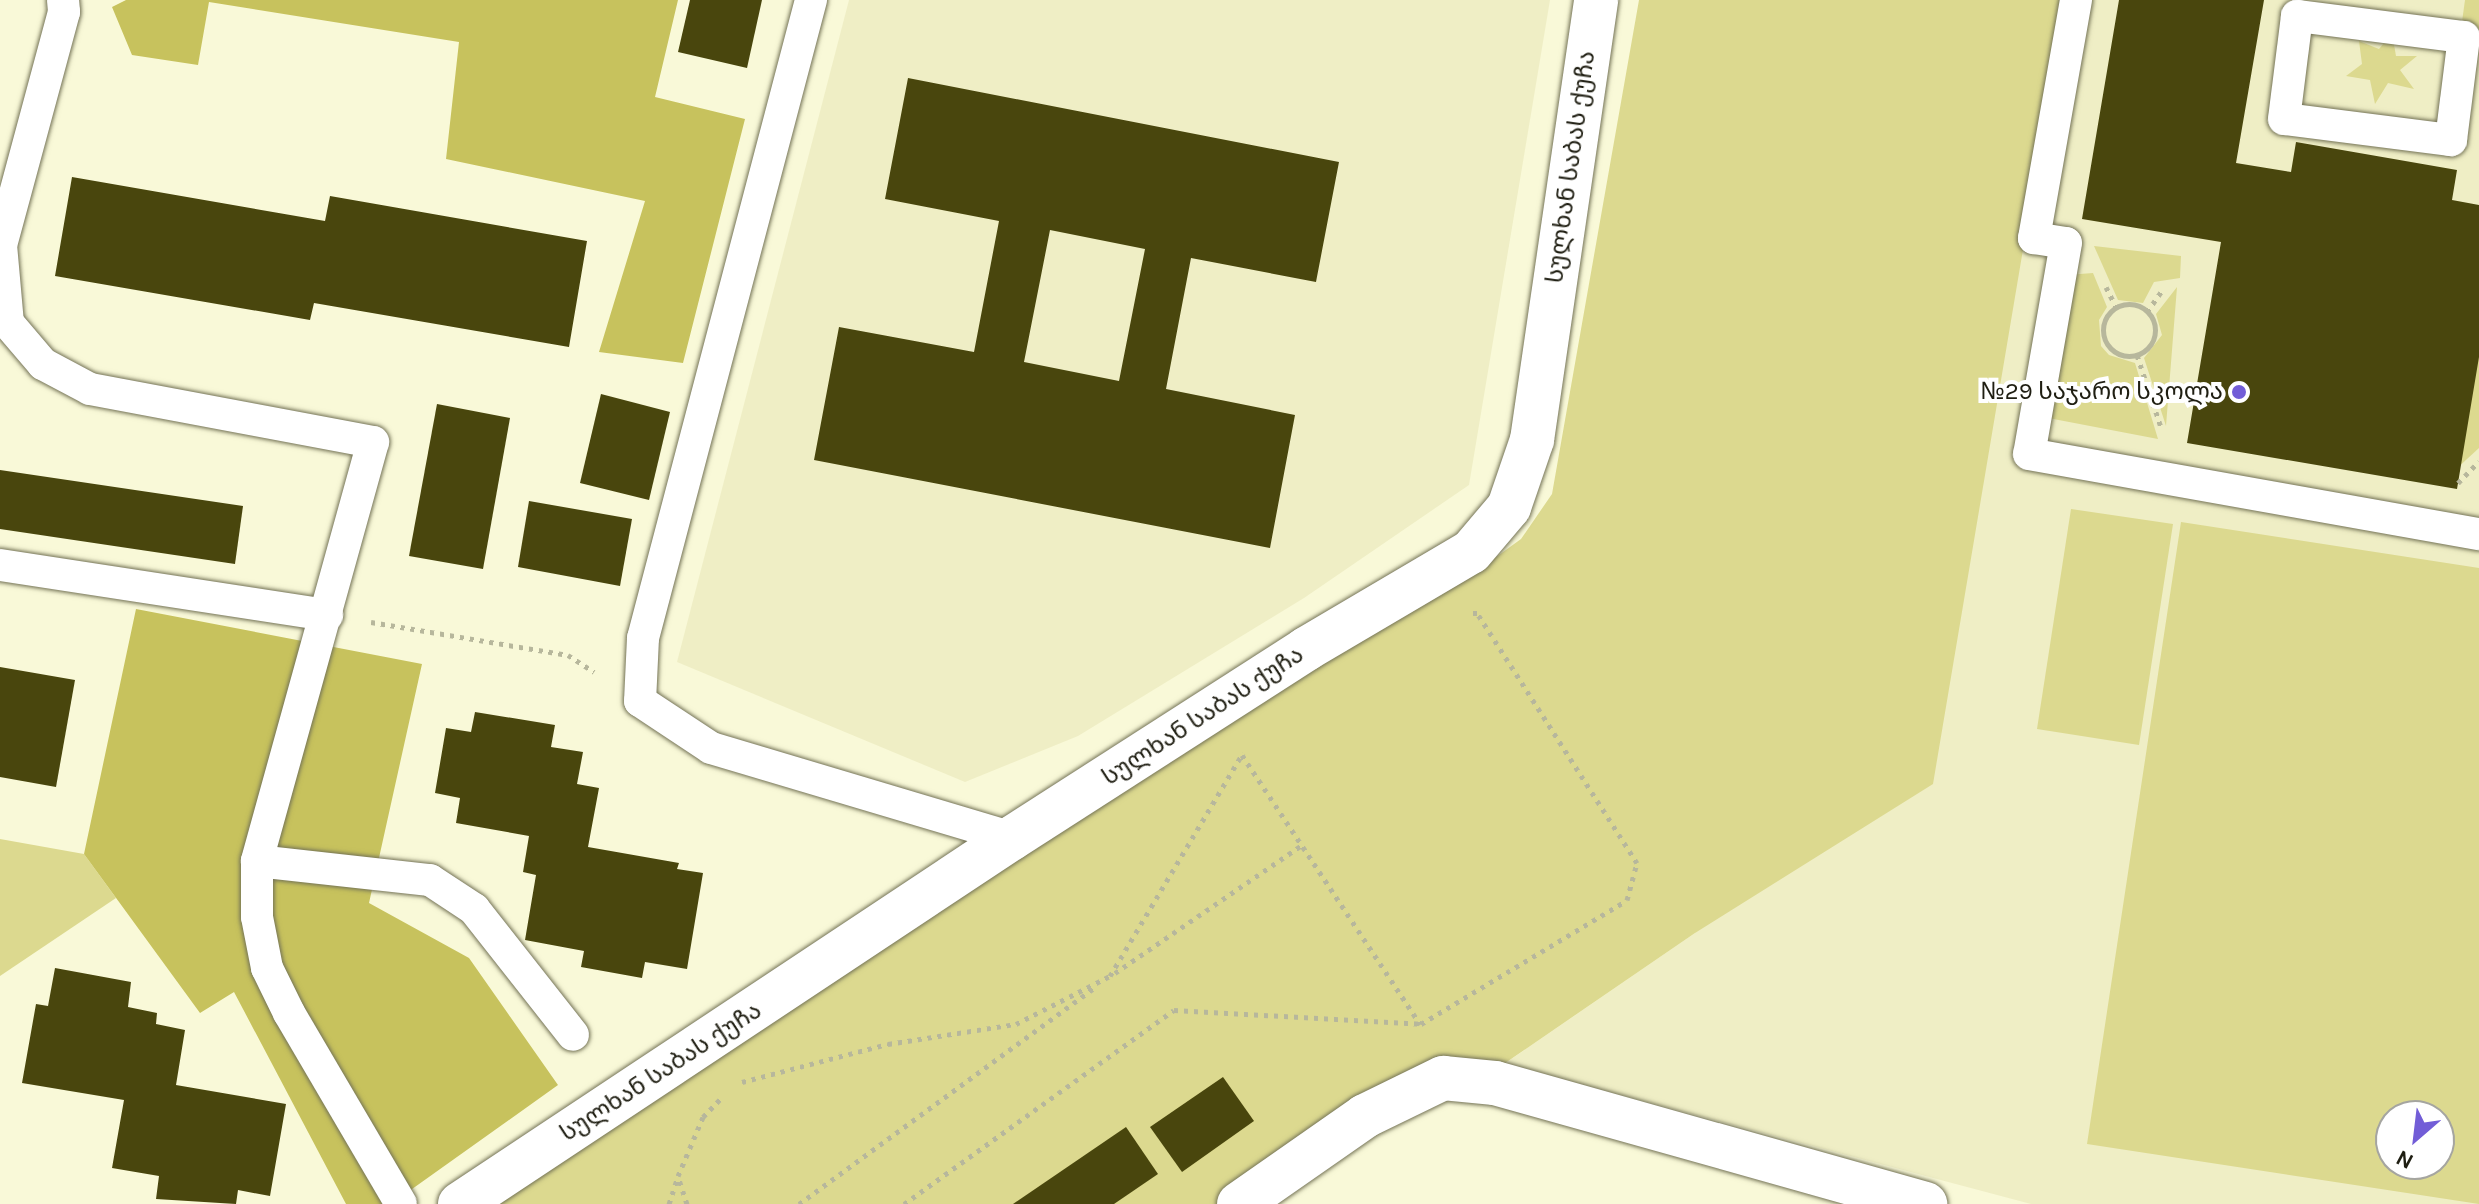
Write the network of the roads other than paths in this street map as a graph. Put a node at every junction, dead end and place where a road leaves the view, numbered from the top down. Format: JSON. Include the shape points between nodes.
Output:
{"nodes":[{"id":1,"x":63,"y":0,"type":"edge"},
{"id":2,"x":811,"y":0,"type":"edge"},
{"id":3,"x":1596,"y":0,"type":"edge"},
{"id":4,"x":2076,"y":0,"type":"edge"},
{"id":5,"x":2369,"y":12,"type":"edge"},
{"id":6,"x":0,"y":244,"type":"edge"},
{"id":7,"x":2479,"y":534,"type":"edge"},
{"id":8,"x":0,"y":565,"type":"edge"},
{"id":9,"x":327,"y":615,"type":"junction"},
{"id":10,"x":1012,"y":838,"type":"junction"},
{"id":11,"x":257,"y":861,"type":"junction"},
{"id":12,"x":573,"y":1035,"type":"dead end"},
{"id":13,"x":401,"y":1204,"type":"edge"},
{"id":14,"x":460,"y":1204,"type":"edge"},
{"id":15,"x":1239,"y":1204,"type":"edge"},
{"id":16,"x":1925,"y":1204,"type":"edge"}],
"edges":[{"from":1,"to":6,"type":"lane"},
{"from":2,"to":10,"type":"lane","via":[[643,638],[640,701],[711,748]]},
{"from":3,"to":10,"type":"street","name":"სულხან საბას ქუჩა","via":[[1532,440],[1509,507],[1471,552],[1306,649]]},
{"from":4,"to":7,"type":"lane","via":[[2034,238],[2066,243],[2029,454]]},
{"from":5,"to":5,"type":"lane","via":[[2297,16],[2284,119],[2451,140],[2464,37]]},
{"from":6,"to":9,"type":"lane","via":[[8,323],[43,364],[66,377],[90,389],[373,442]]},
{"from":8,"to":9,"type":"lane"},
{"from":9,"to":11,"type":"lane"},
{"from":10,"to":14,"type":"street","name":"სულხან საბას ქუჩა"},
{"from":11,"to":12,"type":"lane","via":[[430,880],[474,909]]},
{"from":11,"to":13,"type":"lane","via":[[257,917],[267,968]]},
{"from":15,"to":16,"type":"street","via":[[1365,1116],[1443,1078],[1495,1083]]}]}
